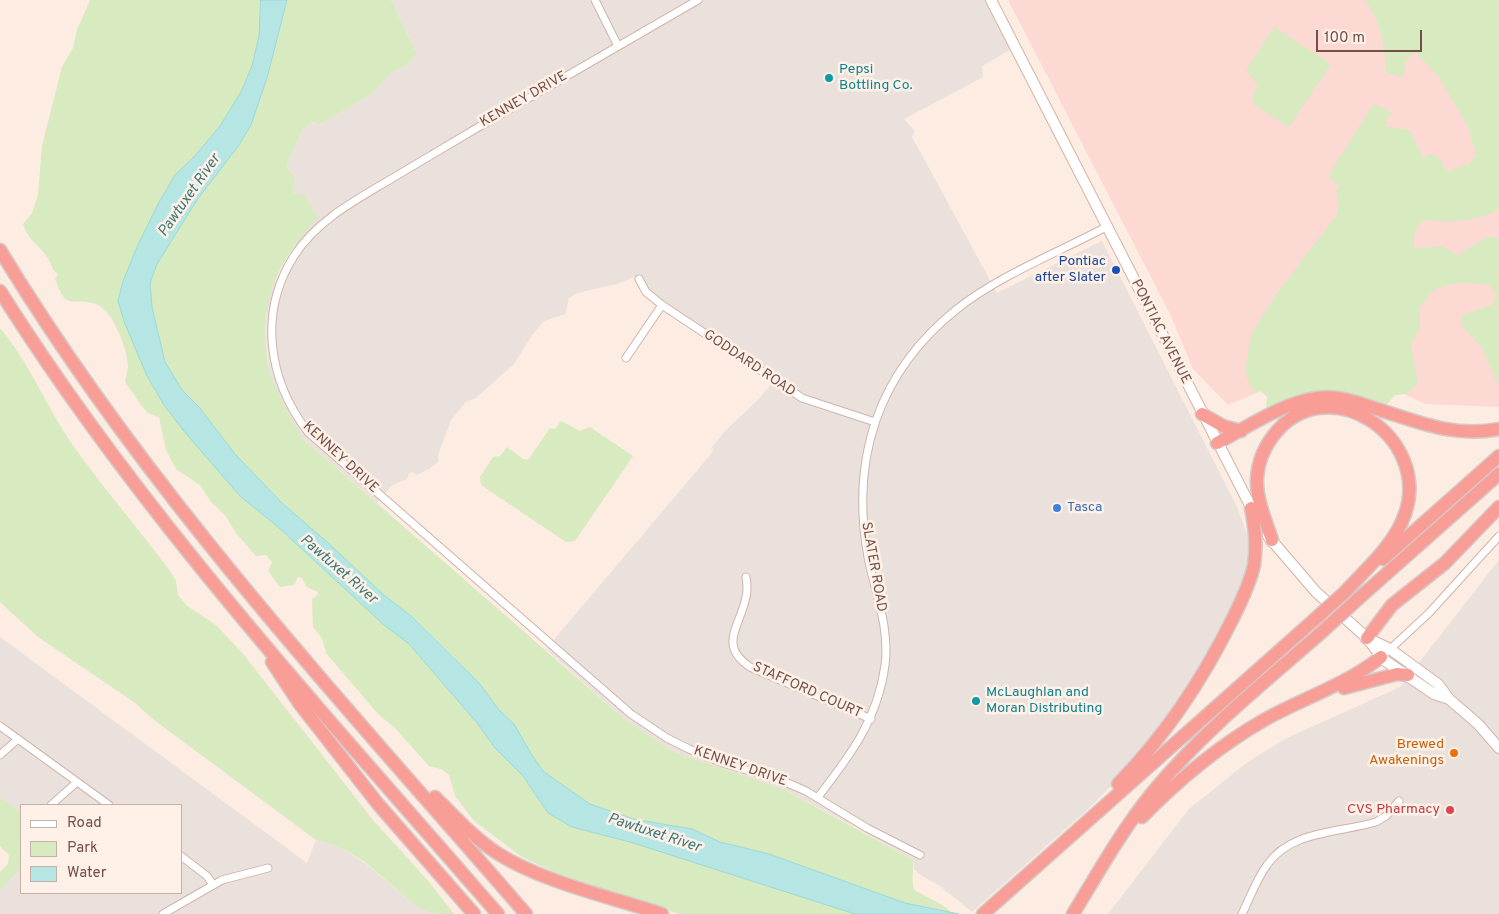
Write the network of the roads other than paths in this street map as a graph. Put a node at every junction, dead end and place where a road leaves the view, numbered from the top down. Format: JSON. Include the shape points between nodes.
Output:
{"nodes":[{"id":1,"x":595,"y":0,"type":"edge"},
{"id":2,"x":698,"y":0,"type":"edge"},
{"id":3,"x":991,"y":0,"type":"edge"},
{"id":4,"x":618,"y":46,"type":"junction"},
{"id":5,"x":1106,"y":227,"type":"junction"},
{"id":6,"x":0,"y":250,"type":"edge"},
{"id":7,"x":639,"y":279,"type":"dead end"},
{"id":8,"x":0,"y":291,"type":"edge"},
{"id":9,"x":662,"y":305,"type":"junction"},
{"id":10,"x":626,"y":358,"type":"dead end"},
{"id":11,"x":1202,"y":414,"type":"junction"},
{"id":12,"x":874,"y":422,"type":"junction"},
{"id":13,"x":1499,"y":429,"type":"edge"},
{"id":14,"x":1241,"y":431,"type":"junction"},
{"id":15,"x":1216,"y":443,"type":"junction"},
{"id":16,"x":1499,"y":456,"type":"edge"},
{"id":17,"x":1499,"y":474,"type":"edge"},
{"id":18,"x":1499,"y":507,"type":"edge"},
{"id":19,"x":1251,"y":508,"type":"junction"},
{"id":20,"x":1499,"y":536,"type":"edge"},
{"id":21,"x":1272,"y":540,"type":"junction"},
{"id":22,"x":746,"y":577,"type":"dead end"},
{"id":23,"x":1345,"y":592,"type":"junction"},
{"id":24,"x":257,"y":636,"type":"junction"},
{"id":25,"x":1367,"y":638,"type":"junction"},
{"id":26,"x":1386,"y":653,"type":"junction"},
{"id":27,"x":1408,"y":675,"type":"junction"},
{"id":28,"x":1305,"y":699,"type":"junction"},
{"id":29,"x":1449,"y":699,"type":"junction"},
{"id":30,"x":871,"y":719,"type":"junction"},
{"id":31,"x":0,"y":726,"type":"edge"},
{"id":32,"x":18,"y":739,"type":"junction"},
{"id":33,"x":379,"y":744,"type":"junction"},
{"id":34,"x":1499,"y":748,"type":"edge"},
{"id":35,"x":0,"y":755,"type":"edge"},
{"id":36,"x":77,"y":782,"type":"junction"},
{"id":37,"x":818,"y":797,"type":"junction"},
{"id":38,"x":1399,"y":802,"type":"dead end"},
{"id":39,"x":52,"y":804,"type":"edge"},
{"id":40,"x":108,"y":804,"type":"edge"},
{"id":41,"x":1114,"y":846,"type":"junction"},
{"id":42,"x":920,"y":855,"type":"dead end"},
{"id":43,"x":182,"y":857,"type":"edge"},
{"id":44,"x":1040,"y":864,"type":"junction"},
{"id":45,"x":268,"y":868,"type":"dead end"},
{"id":46,"x":564,"y":883,"type":"junction"},
{"id":47,"x":213,"y":885,"type":"junction"},
{"id":48,"x":450,"y":889,"type":"junction"},
{"id":49,"x":988,"y":910,"type":"edge"},
{"id":50,"x":164,"y":914,"type":"edge"},
{"id":51,"x":470,"y":914,"type":"edge"},
{"id":52,"x":474,"y":914,"type":"edge"},
{"id":53,"x":498,"y":914,"type":"edge"},
{"id":54,"x":526,"y":914,"type":"edge"},
{"id":55,"x":634,"y":914,"type":"edge"},
{"id":56,"x":662,"y":914,"type":"edge"},
{"id":57,"x":1074,"y":914,"type":"edge"},
{"id":58,"x":1242,"y":914,"type":"edge"}],
"edges":[{"from":1,"to":4,"type":"street"},
{"from":2,"to":4,"type":"street","name":"KENNEY DRIVE"},
{"from":3,"to":5,"type":"main road","name":"PONTIAC AVENUE"},
{"from":4,"to":37,"type":"street","name":"KENNEY DRIVE","via":[[354,201],[314,231],[294,256],[276,298],[271,331],[277,374],[290,405],[308,432],[625,710],[689,749]]},
{"from":5,"to":11,"type":"main road","name":"PONTIAC AVENUE"},
{"from":5,"to":12,"type":"street","name":"SLATER ROAD","via":[[996,284],[957,309],[923,340],[905,362]]},
{"from":6,"to":33,"type":"highway","via":[[83,378],[170,496]]},
{"from":7,"to":9,"type":"street","name":"GODDARD ROAD","via":[[646,292]]},
{"from":8,"to":24,"type":"highway","via":[[55,376],[121,467]]},
{"from":9,"to":10,"type":"street"},
{"from":9,"to":12,"type":"street","name":"GODDARD ROAD","via":[[802,398]]},
{"from":11,"to":14,"type":"highway","via":[[1223,426]]},
{"from":11,"to":15,"type":"main road","name":"PONTIAC AVENUE"},
{"from":12,"to":30,"type":"street","name":"SLATER ROAD","via":[[865,464],[863,502],[869,559],[882,613],[886,662]]},
{"from":13,"to":14,"type":"highway","via":[[1476,433],[1450,431],[1352,401],[1324,397],[1296,403]]},
{"from":14,"to":15,"type":"highway"},
{"from":15,"to":19,"type":"main road","name":"PONTIAC AVENUE"},
{"from":16,"to":23,"type":"highway"},
{"from":17,"to":41,"type":"highway","bridge":true,"via":[[1188,753],[1144,802]]},
{"from":18,"to":25,"type":"highway","via":[[1445,563],[1392,605]]},
{"from":19,"to":21,"type":"main road","name":"PONTIAC AVENUE"},
{"from":19,"to":44,"type":"highway","via":[[1256,542],[1252,574],[1205,669],[1172,720],[1140,760]]},
{"from":20,"to":26,"type":"street","via":[[1429,613]]},
{"from":21,"to":23,"type":"highway","via":[[1257,479],[1262,455],[1280,428],[1300,414],[1325,408],[1356,412],[1376,423],[1402,456],[1408,481],[1407,506],[1394,534]]},
{"from":21,"to":25,"type":"main road","name":"PONTIAC AVENUE","via":[[1323,600]]},
{"from":22,"to":30,"type":"street","name":"STAFFORD COURT","via":[[746,597],[733,637],[737,656],[750,666]]},
{"from":23,"to":44,"type":"highway","bridge":true},
{"from":24,"to":48,"type":"highway","via":[[302,708]]},
{"from":24,"to":53,"type":"highway"},
{"from":25,"to":26,"type":"main road","name":"PONTIAC AVENUE"},
{"from":26,"to":27,"type":"main road","name":"PONTIAC AVENUE"},
{"from":26,"to":28,"type":"highway","via":[[1356,675]]},
{"from":26,"to":29,"type":"main road","name":"PONTIAC AVENUE","via":[[1438,684]]},
{"from":27,"to":28,"type":"highway","via":[[1392,675]]},
{"from":27,"to":29,"type":"main road","name":"PONTIAC AVENUE","via":[[1437,696]]},
{"from":28,"to":41,"type":"highway","via":[[1263,721],[1210,756],[1162,797]]},
{"from":29,"to":34,"type":"main road","name":"PONTIAC AVENUE"},
{"from":30,"to":37,"type":"street","name":"SLATER ROAD","via":[[857,746]]},
{"from":31,"to":32,"type":"street"},
{"from":32,"to":35,"type":"street"},
{"from":32,"to":36,"type":"street"},
{"from":33,"to":46,"type":"highway","via":[[488,846],[524,868]]},
{"from":33,"to":54,"type":"highway"},
{"from":36,"to":39,"type":"street"},
{"from":36,"to":40,"type":"street"},
{"from":37,"to":42,"type":"street","name":"KENNEY DRIVE","via":[[867,828]]},
{"from":38,"to":58,"type":"street","via":[[1376,822],[1303,839],[1283,849],[1264,870]]},
{"from":41,"to":57,"type":"highway"},
{"from":43,"to":47,"type":"street","via":[[207,876]]},
{"from":44,"to":49,"type":"highway"},
{"from":45,"to":47,"type":"street"},
{"from":46,"to":55,"type":"highway"},
{"from":46,"to":56,"type":"highway"},
{"from":47,"to":50,"type":"street"},
{"from":48,"to":51,"type":"highway"},
{"from":48,"to":52,"type":"highway"}]}
